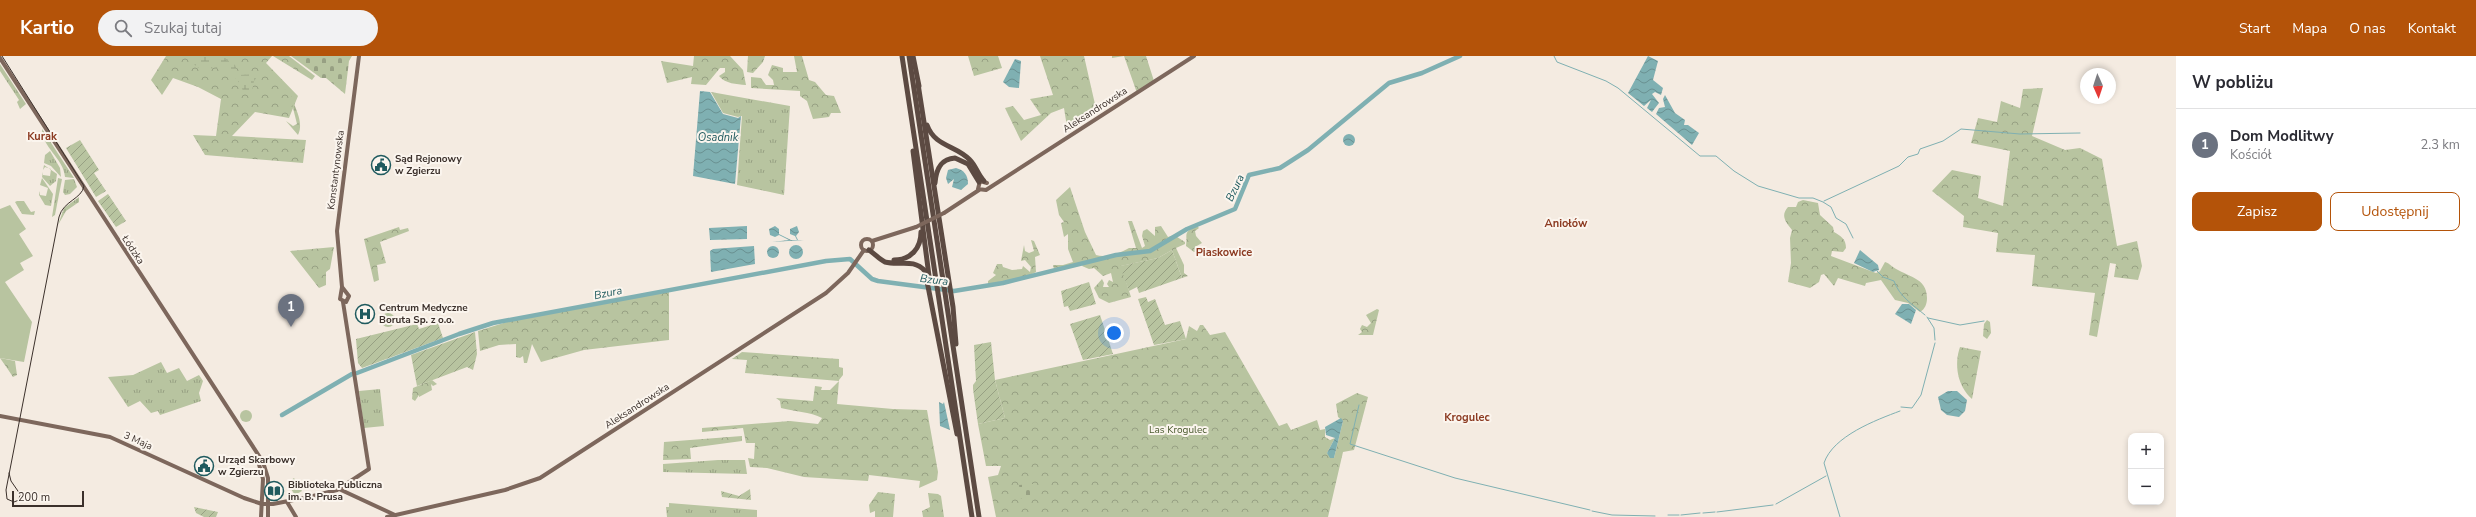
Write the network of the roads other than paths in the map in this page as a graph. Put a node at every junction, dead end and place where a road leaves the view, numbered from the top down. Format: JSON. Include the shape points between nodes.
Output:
{"nodes":[{"id":1,"x":359,"y":56,"type":"edge"},
{"id":2,"x":902,"y":56,"type":"edge"},
{"id":3,"x":909,"y":56,"type":"edge"},
{"id":4,"x":913,"y":56,"type":"edge"},
{"id":5,"x":1194,"y":56,"type":"edge"},
{"id":6,"x":0,"y":58,"type":"edge"},
{"id":7,"x":918,"y":84,"type":"junction"},
{"id":8,"x":910,"y":111,"type":"junction"},
{"id":9,"x":987,"y":184,"type":"junction"},
{"id":10,"x":935,"y":186,"type":"junction"},
{"id":11,"x":979,"y":187,"type":"junction"},
{"id":12,"x":921,"y":217,"type":"junction"},
{"id":13,"x":872,"y":241,"type":"junction"},
{"id":14,"x":869,"y":249,"type":"junction"},
{"id":15,"x":930,"y":283,"type":"junction"},
{"id":16,"x":342,"y":287,"type":"junction"},
{"id":17,"x":346,"y":293,"type":"junction"},
{"id":18,"x":341,"y":295,"type":"junction"},
{"id":19,"x":345,"y":302,"type":"junction"},
{"id":20,"x":954,"y":338,"type":"junction"},
{"id":21,"x":0,"y":416,"type":"edge"},
{"id":22,"x":254,"y":451,"type":"junction"},
{"id":23,"x":964,"y":462,"type":"junction"},
{"id":24,"x":349,"y":483,"type":"junction"},
{"id":25,"x":339,"y":489,"type":"junction"},
{"id":26,"x":349,"y":493,"type":"junction"},
{"id":27,"x":287,"y":502,"type":"junction"},
{"id":28,"x":262,"y":504,"type":"junction"},
{"id":29,"x":268,"y":504,"type":"junction"},
{"id":30,"x":396,"y":515,"type":"junction"},
{"id":31,"x":262,"y":517,"type":"edge"},
{"id":32,"x":268,"y":517,"type":"edge"},
{"id":33,"x":296,"y":517,"type":"edge"},
{"id":34,"x":387,"y":517,"type":"edge"},
{"id":35,"x":972,"y":517,"type":"edge"},
{"id":36,"x":979,"y":517,"type":"edge"}],
"edges":[{"from":1,"to":16,"type":"main road","name":"Konstantynowska","via":[[337,231]]},
{"from":2,"to":8,"type":"highway"},
{"from":3,"to":20,"type":"highway"},
{"from":4,"to":7,"type":"highway"},
{"from":5,"to":9,"type":"main road","name":"Aleksandrowska","via":[[1005,177]]},
{"from":6,"to":22,"type":"main road","name":"Łódzka"},
{"from":7,"to":9,"type":"highway","via":[[926,123],[932,135],[943,145],[970,159]]},
{"from":7,"to":10,"type":"highway"},
{"from":8,"to":12,"type":"highway"},
{"from":8,"to":23,"type":"highway"},
{"from":9,"to":11,"type":"main road"},
{"from":9,"to":11,"type":"main road","via":[[985,191]]},
{"from":10,"to":11,"type":"highway","via":[[936,171],[940,164],[950,158],[959,158],[968,164]]},
{"from":10,"to":20,"type":"highway","via":[[950,285]]},
{"from":11,"to":13,"type":"main road","name":"Aleksandrowska","bridge":true,"via":[[944,213],[916,227]]},
{"from":12,"to":14,"type":"highway","via":[[920,240],[917,248],[909,256],[891,260]]},
{"from":12,"to":15,"type":"highway"},
{"from":13,"to":14,"type":"main road","name":"Aleksandrowska"},
{"from":13,"to":14,"type":"main road","name":"Aleksandrowska","via":[[866,238],[862,241],[862,247]]},
{"from":14,"to":15,"type":"highway","via":[[886,262],[919,265]]},
{"from":14,"to":30,"type":"main road","name":"Aleksandrowska","via":[[826,293],[539,479]]},
{"from":15,"to":23,"type":"highway","via":[[948,396]]},
{"from":16,"to":17,"type":"main road","name":"Konstantynowska"},
{"from":16,"to":18,"type":"main road","name":"Konstantynowska"},
{"from":17,"to":18,"type":"main road"},
{"from":17,"to":19,"type":"main road","via":[[349,297]]},
{"from":18,"to":19,"type":"main road","via":[[340,299]]},
{"from":19,"to":24,"type":"main road","name":"3 Maja","via":[[369,469]]},
{"from":20,"to":36,"type":"highway"},
{"from":21,"to":28,"type":"main road","name":"3 Maja","via":[[110,437]]},
{"from":22,"to":28,"type":"main road","via":[[261,469]]},
{"from":22,"to":29,"type":"main road","via":[[267,473]]},
{"from":23,"to":35,"type":"highway"},
{"from":24,"to":25,"type":"main road","name":"3 Maja"},
{"from":24,"to":26,"type":"main road","via":[[346,488]]},
{"from":25,"to":26,"type":"main road"},
{"from":25,"to":27,"type":"main road","name":"3 Maja"},
{"from":26,"to":30,"type":"main road"},
{"from":27,"to":29,"type":"main road","name":"3 Maja"},
{"from":27,"to":33,"type":"main road"},
{"from":28,"to":29,"type":"main road","name":"3 Maja"},
{"from":28,"to":31,"type":"main road"},
{"from":29,"to":32,"type":"main road"},
{"from":30,"to":34,"type":"main road","name":"Aleksandrowska"}]}
